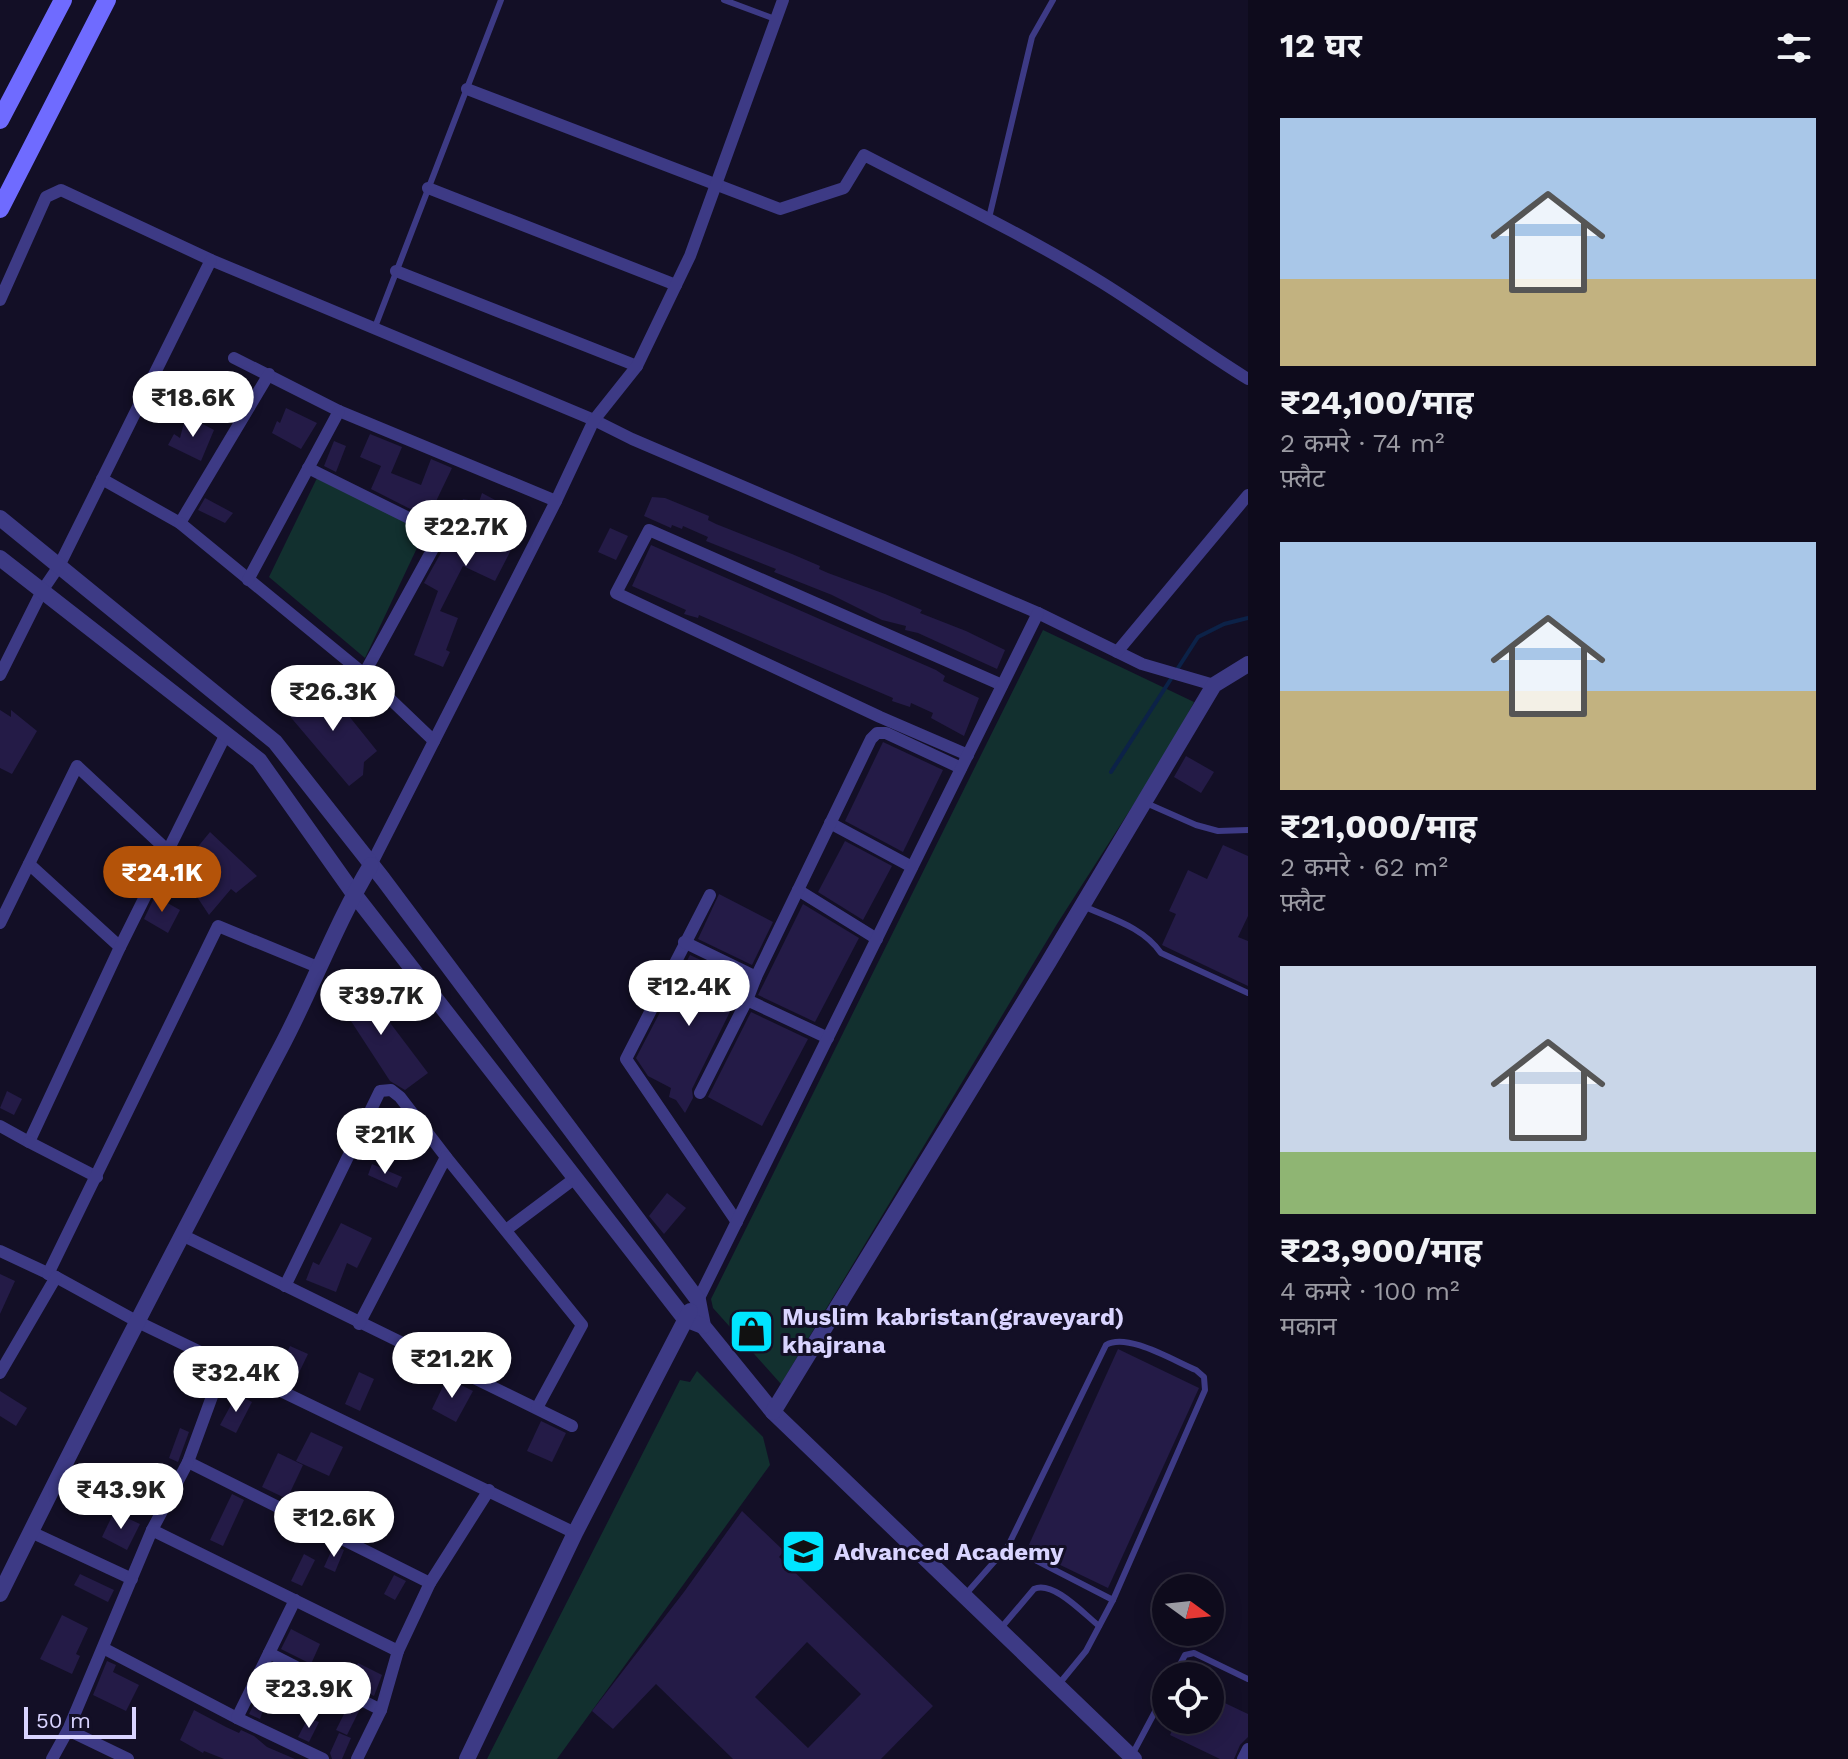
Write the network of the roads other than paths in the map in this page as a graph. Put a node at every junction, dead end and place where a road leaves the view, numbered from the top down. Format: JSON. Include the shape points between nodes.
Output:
{"nodes":[{"id":1,"x":63,"y":0,"type":"edge"},
{"id":2,"x":107,"y":0,"type":"edge"},
{"id":3,"x":501,"y":0,"type":"edge"},
{"id":4,"x":724,"y":0,"type":"edge"},
{"id":5,"x":783,"y":0,"type":"edge"},
{"id":6,"x":1053,"y":0,"type":"edge"},
{"id":7,"x":775,"y":19,"type":"junction"},
{"id":8,"x":467,"y":89,"type":"junction"},
{"id":9,"x":0,"y":120,"type":"edge"},
{"id":10,"x":715,"y":185,"type":"junction"},
{"id":11,"x":428,"y":188,"type":"junction"},
{"id":12,"x":0,"y":209,"type":"edge"},
{"id":13,"x":989,"y":219,"type":"junction"},
{"id":14,"x":211,"y":260,"type":"junction"},
{"id":15,"x":396,"y":271,"type":"junction"},
{"id":16,"x":676,"y":285,"type":"junction"},
{"id":17,"x":0,"y":300,"type":"edge"},
{"id":18,"x":375,"y":327,"type":"junction"},
{"id":19,"x":234,"y":358,"type":"dead end"},
{"id":20,"x":637,"y":366,"type":"junction"},
{"id":21,"x":269,"y":374,"type":"junction"},
{"id":22,"x":1248,"y":379,"type":"edge"},
{"id":23,"x":339,"y":411,"type":"junction"},
{"id":24,"x":594,"y":420,"type":"junction"},
{"id":25,"x":308,"y":468,"type":"junction"},
{"id":26,"x":102,"y":479,"type":"junction"},
{"id":27,"x":1248,"y":495,"type":"edge"},
{"id":28,"x":556,"y":501,"type":"junction"},
{"id":29,"x":0,"y":518,"type":"edge"},
{"id":30,"x":180,"y":523,"type":"junction"},
{"id":31,"x":441,"y":534,"type":"junction"},
{"id":32,"x":473,"y":538,"type":"dead end"},
{"id":33,"x":0,"y":558,"type":"edge"},
{"id":34,"x":59,"y":566,"type":"junction"},
{"id":35,"x":248,"y":580,"type":"junction"},
{"id":36,"x":42,"y":591,"type":"junction"},
{"id":37,"x":1038,"y":613,"type":"junction"},
{"id":38,"x":1117,"y":652,"type":"junction"},
{"id":39,"x":1245,"y":669,"type":"edge"},
{"id":40,"x":364,"y":674,"type":"junction"},
{"id":41,"x":0,"y":675,"type":"edge"},
{"id":42,"x":1206,"y":684,"type":"junction"},
{"id":43,"x":1002,"y":685,"type":"junction"},
{"id":44,"x":226,"y":734,"type":"junction"},
{"id":45,"x":434,"y":741,"type":"junction"},
{"id":46,"x":968,"y":755,"type":"junction"},
{"id":47,"x":961,"y":768,"type":"junction"},
{"id":48,"x":1143,"y":801,"type":"junction"},
{"id":49,"x":830,"y":823,"type":"junction"},
{"id":50,"x":1248,"y":830,"type":"edge"},
{"id":51,"x":167,"y":850,"type":"junction"},
{"id":52,"x":29,"y":864,"type":"junction"},
{"id":53,"x":371,"y":865,"type":"junction"},
{"id":54,"x":912,"y":867,"type":"junction"},
{"id":55,"x":798,"y":890,"type":"junction"},
{"id":56,"x":354,"y":894,"type":"junction"},
{"id":57,"x":710,"y":895,"type":"dead end"},
{"id":58,"x":1082,"y":905,"type":"junction"},
{"id":59,"x":0,"y":923,"type":"edge"},
{"id":60,"x":877,"y":939,"type":"junction"},
{"id":61,"x":684,"y":942,"type":"junction"},
{"id":62,"x":120,"y":947,"type":"junction"},
{"id":63,"x":320,"y":968,"type":"junction"},
{"id":64,"x":756,"y":977,"type":"junction"},
{"id":65,"x":1248,"y":993,"type":"edge"},
{"id":66,"x":747,"y":1000,"type":"junction"},
{"id":67,"x":828,"y":1038,"type":"junction"},
{"id":68,"x":700,"y":1093,"type":"dead end"},
{"id":69,"x":0,"y":1126,"type":"edge"},
{"id":70,"x":29,"y":1142,"type":"junction"},
{"id":71,"x":446,"y":1157,"type":"junction"},
{"id":72,"x":97,"y":1177,"type":"junction"},
{"id":73,"x":574,"y":1179,"type":"junction"},
{"id":74,"x":737,"y":1222,"type":"junction"},
{"id":75,"x":506,"y":1230,"type":"junction"},
{"id":76,"x":182,"y":1235,"type":"junction"},
{"id":77,"x":0,"y":1251,"type":"edge"},
{"id":78,"x":52,"y":1275,"type":"junction"},
{"id":79,"x":285,"y":1286,"type":"junction"},
{"id":80,"x":698,"y":1300,"type":"junction"},
{"id":81,"x":685,"y":1319,"type":"junction"},
{"id":82,"x":138,"y":1322,"type":"junction"},
{"id":83,"x":359,"y":1324,"type":"junction"},
{"id":84,"x":703,"y":1326,"type":"junction"},
{"id":85,"x":2,"y":1366,"type":"edge"},
{"id":86,"x":214,"y":1391,"type":"dead end"},
{"id":87,"x":537,"y":1408,"type":"junction"},
{"id":88,"x":773,"y":1412,"type":"junction"},
{"id":89,"x":572,"y":1426,"type":"dead end"},
{"id":90,"x":188,"y":1462,"type":"junction"},
{"id":91,"x":489,"y":1490,"type":"junction"},
{"id":92,"x":152,"y":1530,"type":"junction"},
{"id":93,"x":31,"y":1532,"type":"junction"},
{"id":94,"x":575,"y":1533,"type":"junction"},
{"id":95,"x":1008,"y":1546,"type":"junction"},
{"id":96,"x":132,"y":1579,"type":"junction"},
{"id":97,"x":430,"y":1583,"type":"junction"},
{"id":98,"x":1,"y":1591,"type":"edge"},
{"id":99,"x":963,"y":1597,"type":"junction"},
{"id":100,"x":295,"y":1600,"type":"junction"},
{"id":101,"x":1113,"y":1600,"type":"junction"},
{"id":102,"x":1099,"y":1626,"type":"junction"},
{"id":103,"x":998,"y":1631,"type":"junction"},
{"id":104,"x":103,"y":1648,"type":"junction"},
{"id":105,"x":398,"y":1651,"type":"junction"},
{"id":106,"x":269,"y":1653,"type":"junction"},
{"id":107,"x":1181,"y":1662,"type":"edge"},
{"id":108,"x":1213,"y":1662,"type":"edge"},
{"id":109,"x":1224,"y":1667,"type":"edge"},
{"id":110,"x":1248,"y":1679,"type":"edge"},
{"id":111,"x":1057,"y":1686,"type":"junction"},
{"id":112,"x":381,"y":1710,"type":"junction"},
{"id":113,"x":237,"y":1718,"type":"junction"},
{"id":114,"x":1152,"y":1719,"type":"edge"},
{"id":115,"x":68,"y":1730,"type":"junction"},
{"id":116,"x":1248,"y":1749,"type":"edge"},
{"id":117,"x":302,"y":1755,"type":"edge"},
{"id":118,"x":1132,"y":1758,"type":"edge"},
{"id":119,"x":52,"y":1759,"type":"edge"},
{"id":120,"x":128,"y":1759,"type":"edge"},
{"id":121,"x":323,"y":1759,"type":"edge"},
{"id":122,"x":357,"y":1759,"type":"edge"},
{"id":123,"x":467,"y":1759,"type":"edge"},
{"id":124,"x":1243,"y":1759,"type":"edge"}],
"edges":[{"from":1,"to":9,"type":"main road"},
{"from":2,"to":12,"type":"main road"},
{"from":3,"to":8,"type":"lane"},
{"from":4,"to":7,"type":"lane"},
{"from":5,"to":7,"type":"street"},
{"from":6,"to":13,"type":"lane","via":[[1032,37]]},
{"from":7,"to":10,"type":"street"},
{"from":8,"to":10,"type":"street"},
{"from":8,"to":11,"type":"lane"},
{"from":10,"to":13,"type":"street","via":[[780,209],[844,188],[864,155]]},
{"from":10,"to":16,"type":"street"},
{"from":11,"to":15,"type":"lane"},
{"from":11,"to":16,"type":"street"},
{"from":13,"to":22,"type":"street","via":[[1102,282]]},
{"from":14,"to":17,"type":"street","via":[[61,190],[46,197]]},
{"from":14,"to":18,"type":"street"},
{"from":14,"to":26,"type":"street"},
{"from":15,"to":18,"type":"lane"},
{"from":15,"to":20,"type":"street"},
{"from":16,"to":20,"type":"street"},
{"from":18,"to":24,"type":"street"},
{"from":19,"to":21,"type":"street"},
{"from":20,"to":24,"type":"street"},
{"from":21,"to":23,"type":"street"},
{"from":21,"to":30,"type":"street"},
{"from":23,"to":25,"type":"street"},
{"from":23,"to":28,"type":"street"},
{"from":24,"to":28,"type":"street"},
{"from":24,"to":37,"type":"street"},
{"from":25,"to":31,"type":"street"},
{"from":25,"to":35,"type":"street"},
{"from":26,"to":30,"type":"street"},
{"from":26,"to":34,"type":"street"},
{"from":27,"to":38,"type":"street"},
{"from":28,"to":45,"type":"street"},
{"from":29,"to":34,"type":"street"},
{"from":30,"to":35,"type":"street"},
{"from":31,"to":32,"type":"street","via":[[457,530]]},
{"from":31,"to":40,"type":"street"},
{"from":33,"to":36,"type":"street"},
{"from":34,"to":36,"type":"street"},
{"from":34,"to":53,"type":"street","via":[[275,742]]},
{"from":35,"to":40,"type":"street"},
{"from":36,"to":41,"type":"street"},
{"from":36,"to":44,"type":"street"},
{"from":37,"to":38,"type":"street"},
{"from":37,"to":43,"type":"street"},
{"from":38,"to":42,"type":"street"},
{"from":39,"to":42,"type":"street"},
{"from":40,"to":45,"type":"street"},
{"from":42,"to":48,"type":"street"},
{"from":43,"to":46,"type":"street"},
{"from":43,"to":46,"type":"street","via":[[649,530],[616,593]]},
{"from":44,"to":51,"type":"street"},
{"from":44,"to":56,"type":"street","via":[[259,760]]},
{"from":45,"to":53,"type":"street"},
{"from":46,"to":47,"type":"street"},
{"from":47,"to":49,"type":"street","via":[[877,733]]},
{"from":47,"to":54,"type":"street"},
{"from":48,"to":50,"type":"lane","via":[[1196,825]]},
{"from":48,"to":58,"type":"street"},
{"from":49,"to":54,"type":"street"},
{"from":49,"to":55,"type":"street"},
{"from":51,"to":52,"type":"street","via":[[77,766]]},
{"from":51,"to":62,"type":"street"},
{"from":52,"to":59,"type":"street"},
{"from":52,"to":62,"type":"street"},
{"from":53,"to":56,"type":"street"},
{"from":53,"to":80,"type":"street"},
{"from":54,"to":60,"type":"street"},
{"from":55,"to":60,"type":"street"},
{"from":55,"to":64,"type":"street"},
{"from":56,"to":63,"type":"street"},
{"from":56,"to":73,"type":"street"},
{"from":57,"to":61,"type":"street"},
{"from":58,"to":65,"type":"lane","via":[[1137,930],[1161,953]]},
{"from":58,"to":88,"type":"street"},
{"from":60,"to":67,"type":"street"},
{"from":61,"to":64,"type":"street"},
{"from":61,"to":74,"type":"street","via":[[626,1059]]},
{"from":62,"to":70,"type":"street"},
{"from":63,"to":72,"type":"street","via":[[218,926]]},
{"from":63,"to":76,"type":"street"},
{"from":64,"to":66,"type":"street"},
{"from":66,"to":67,"type":"street"},
{"from":66,"to":68,"type":"street"},
{"from":67,"to":74,"type":"street"},
{"from":69,"to":70,"type":"street"},
{"from":70,"to":72,"type":"street"},
{"from":71,"to":75,"type":"street"},
{"from":71,"to":79,"type":"street","via":[[400,1097],[391,1090],[380,1091]]},
{"from":71,"to":83,"type":"street"},
{"from":72,"to":78,"type":"street"},
{"from":73,"to":75,"type":"street"},
{"from":73,"to":81,"type":"street"},
{"from":74,"to":80,"type":"street"},
{"from":75,"to":87,"type":"street","via":[[582,1325]]},
{"from":76,"to":79,"type":"street"},
{"from":76,"to":82,"type":"street"},
{"from":77,"to":78,"type":"street"},
{"from":78,"to":82,"type":"street"},
{"from":78,"to":85,"type":"street"},
{"from":79,"to":83,"type":"street"},
{"from":80,"to":81,"type":"street"},
{"from":80,"to":84,"type":"street"},
{"from":81,"to":84,"type":"street"},
{"from":81,"to":94,"type":"street"},
{"from":82,"to":91,"type":"street"},
{"from":82,"to":93,"type":"street"},
{"from":83,"to":87,"type":"street"},
{"from":84,"to":88,"type":"street"},
{"from":86,"to":90,"type":"street"},
{"from":87,"to":89,"type":"street"},
{"from":88,"to":99,"type":"street"},
{"from":90,"to":92,"type":"street"},
{"from":90,"to":97,"type":"street"},
{"from":91,"to":94,"type":"street"},
{"from":91,"to":97,"type":"street"},
{"from":92,"to":96,"type":"street"},
{"from":92,"to":100,"type":"street"},
{"from":93,"to":96,"type":"street"},
{"from":93,"to":98,"type":"street"},
{"from":94,"to":123,"type":"street"},
{"from":95,"to":99,"type":"lane"},
{"from":95,"to":101,"type":"lane"},
{"from":95,"to":101,"type":"lane","via":[[1106,1345],[1127,1341],[1196,1370],[1204,1377],[1205,1390]]},
{"from":96,"to":104,"type":"street"},
{"from":97,"to":105,"type":"street"},
{"from":99,"to":103,"type":"street"},
{"from":100,"to":105,"type":"street"},
{"from":100,"to":106,"type":"street"},
{"from":101,"to":102,"type":"lane"},
{"from":102,"to":103,"type":"lane","via":[[1053,1589],[1040,1586]]},
{"from":102,"to":111,"type":"lane"},
{"from":103,"to":111,"type":"street"},
{"from":104,"to":113,"type":"street"},
{"from":104,"to":115,"type":"street"},
{"from":105,"to":112,"type":"street"},
{"from":106,"to":112,"type":"street"},
{"from":106,"to":113,"type":"street"},
{"from":107,"to":108,"type":"lane","via":[[1194,1653]]},
{"from":109,"to":110,"type":"lane"},
{"from":111,"to":118,"type":"street"},
{"from":112,"to":122,"type":"street"},
{"from":113,"to":117,"type":"street"},
{"from":114,"to":118,"type":"lane"},
{"from":115,"to":119,"type":"street"},
{"from":115,"to":120,"type":"street"},
{"from":116,"to":124,"type":"street"},
{"from":117,"to":121,"type":"street"}]}
